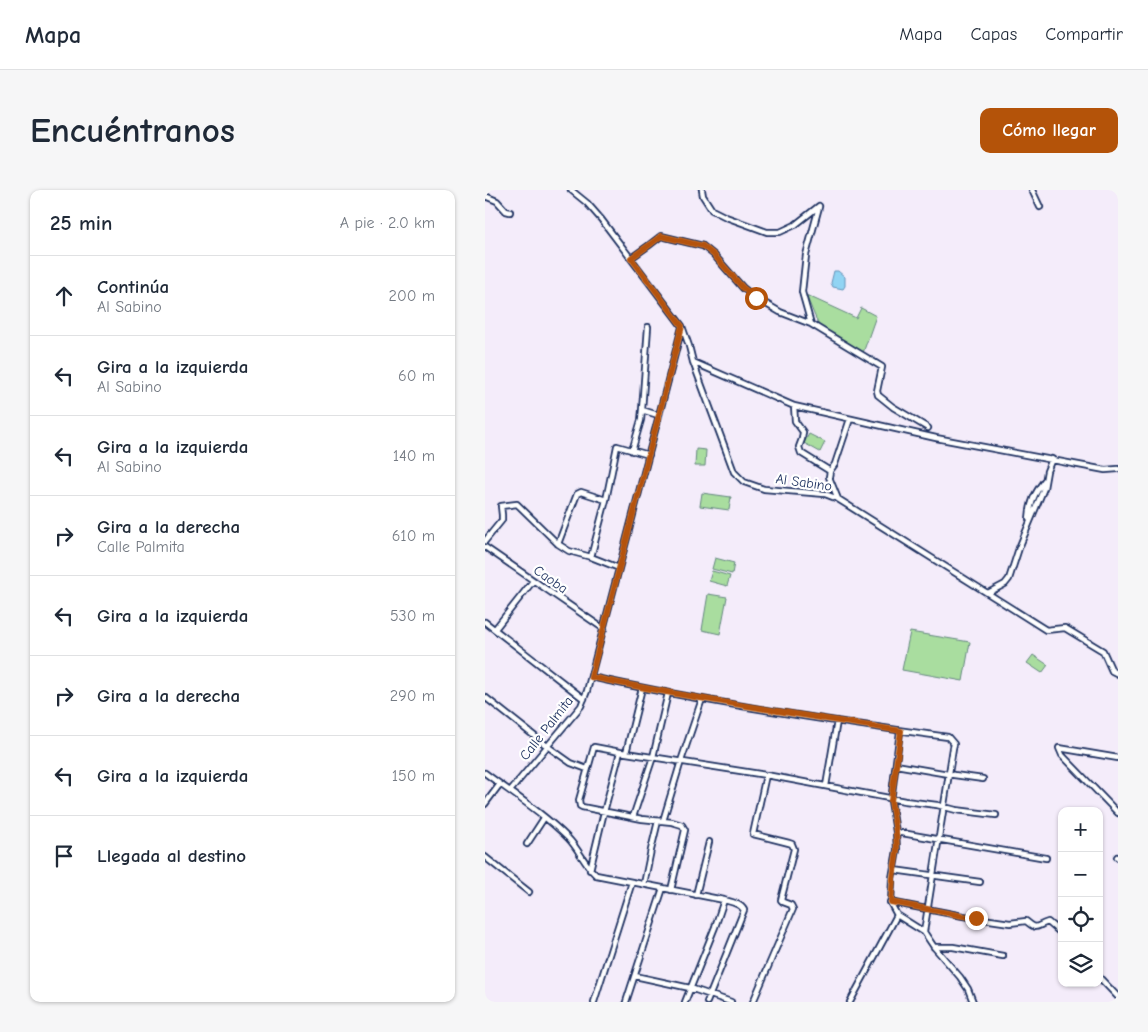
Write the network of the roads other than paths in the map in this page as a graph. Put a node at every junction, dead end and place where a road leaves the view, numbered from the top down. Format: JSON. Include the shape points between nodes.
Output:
{"nodes":[{"id":1,"x":571,"y":190,"type":"edge"},
{"id":2,"x":702,"y":190,"type":"edge"},
{"id":3,"x":1032,"y":190,"type":"edge"},
{"id":4,"x":485,"y":196,"type":"edge"},
{"id":5,"x":1040,"y":207,"type":"dead end"},
{"id":6,"x":510,"y":212,"type":"dead end"},
{"id":7,"x":631,"y":258,"type":"junction"},
{"id":8,"x":811,"y":324,"type":"junction"},
{"id":9,"x":682,"y":326,"type":"junction"},
{"id":10,"x":648,"y":327,"type":"dead end"},
{"id":11,"x":693,"y":362,"type":"junction"},
{"id":12,"x":794,"y":406,"type":"junction"},
{"id":13,"x":642,"y":410,"type":"junction"},
{"id":14,"x":659,"y":415,"type":"junction"},
{"id":15,"x":850,"y":419,"type":"junction"},
{"id":16,"x":928,"y":428,"type":"dead end"},
{"id":17,"x":632,"y":451,"type":"junction"},
{"id":18,"x":649,"y":456,"type":"junction"},
{"id":19,"x":1052,"y":459,"type":"junction"},
{"id":20,"x":1118,"y":469,"type":"edge"},
{"id":21,"x":830,"y":471,"type":"junction"},
{"id":22,"x":839,"y":499,"type":"junction"},
{"id":23,"x":605,"y":500,"type":"junction"},
{"id":24,"x":485,"y":541,"type":"edge"},
{"id":25,"x":558,"y":544,"type":"junction"},
{"id":26,"x":485,"y":546,"type":"edge"},
{"id":27,"x":591,"y":557,"type":"junction"},
{"id":28,"x":619,"y":568,"type":"junction"},
{"id":29,"x":533,"y":580,"type":"junction"},
{"id":30,"x":988,"y":593,"type":"junction"},
{"id":31,"x":485,"y":622,"type":"edge"},
{"id":32,"x":495,"y":629,"type":"junction"},
{"id":33,"x":604,"y":629,"type":"junction"},
{"id":34,"x":1118,"y":674,"type":"edge"},
{"id":35,"x":591,"y":677,"type":"junction"},
{"id":36,"x":642,"y":688,"type":"junction"},
{"id":37,"x":668,"y":693,"type":"junction"},
{"id":38,"x":485,"y":697,"type":"edge"},
{"id":39,"x":584,"y":699,"type":"junction"},
{"id":40,"x":702,"y":699,"type":"junction"},
{"id":41,"x":837,"y":720,"type":"junction"},
{"id":42,"x":901,"y":731,"type":"junction"},
{"id":43,"x":547,"y":746,"type":"junction"},
{"id":44,"x":623,"y":753,"type":"junction"},
{"id":45,"x":653,"y":756,"type":"junction"},
{"id":46,"x":1118,"y":758,"type":"edge"},
{"id":47,"x":681,"y":761,"type":"junction"},
{"id":48,"x":896,"y":765,"type":"junction"},
{"id":49,"x":587,"y":769,"type":"junction"},
{"id":50,"x":485,"y":773,"type":"edge"},
{"id":51,"x":949,"y":774,"type":"junction"},
{"id":52,"x":766,"y":775,"type":"junction"},
{"id":53,"x":983,"y":778,"type":"dead end"},
{"id":54,"x":500,"y":784,"type":"junction"},
{"id":55,"x":827,"y":786,"type":"junction"},
{"id":56,"x":510,"y":792,"type":"junction"},
{"id":57,"x":892,"y":798,"type":"junction"},
{"id":58,"x":485,"y":804,"type":"edge"},
{"id":59,"x":944,"y":807,"type":"junction"},
{"id":60,"x":604,"y":812,"type":"junction"},
{"id":61,"x":1118,"y":813,"type":"edge"},
{"id":62,"x":996,"y":815,"type":"dead end"},
{"id":63,"x":633,"y":817,"type":"junction"},
{"id":64,"x":544,"y":818,"type":"junction"},
{"id":65,"x":661,"y":821,"type":"junction"},
{"id":66,"x":896,"y":832,"type":"junction"},
{"id":67,"x":938,"y":840,"type":"junction"},
{"id":68,"x":709,"y":842,"type":"dead end"},
{"id":69,"x":527,"y":844,"type":"dead end"},
{"id":70,"x":485,"y":858,"type":"edge"},
{"id":71,"x":1045,"y":858,"type":"dead end"},
{"id":72,"x":590,"y":870,"type":"junction"},
{"id":73,"x":894,"y":870,"type":"junction"},
{"id":74,"x":933,"y":875,"type":"junction"},
{"id":75,"x":632,"y":882,"type":"junction"},
{"id":76,"x":980,"y":882,"type":"dead end"},
{"id":77,"x":644,"y":884,"type":"junction"},
{"id":78,"x":663,"y":888,"type":"junction"},
{"id":79,"x":671,"y":890,"type":"junction"},
{"id":80,"x":529,"y":892,"type":"dead end"},
{"id":81,"x":696,"y":895,"type":"junction"},
{"id":82,"x":724,"y":900,"type":"junction"},
{"id":83,"x":891,"y":902,"type":"junction"},
{"id":84,"x":927,"y":909,"type":"junction"},
{"id":85,"x":897,"y":915,"type":"junction"},
{"id":86,"x":1058,"y":931,"type":"edge"},
{"id":87,"x":924,"y":932,"type":"junction"},
{"id":88,"x":934,"y":947,"type":"junction"},
{"id":89,"x":1003,"y":956,"type":"dead end"},
{"id":90,"x":635,"y":976,"type":"junction"},
{"id":91,"x":1103,"y":982,"type":"edge"},
{"id":92,"x":690,"y":988,"type":"junction"},
{"id":93,"x":710,"y":995,"type":"junction"},
{"id":94,"x":1118,"y":997,"type":"edge"},
{"id":95,"x":594,"y":1002,"type":"edge"},
{"id":96,"x":626,"y":1002,"type":"edge"},
{"id":97,"x":685,"y":1002,"type":"edge"},
{"id":98,"x":707,"y":1002,"type":"edge"},
{"id":99,"x":731,"y":1002,"type":"edge"},
{"id":100,"x":753,"y":1002,"type":"edge"},
{"id":101,"x":850,"y":1002,"type":"edge"},
{"id":102,"x":973,"y":1002,"type":"edge"}],
"edges":[{"from":1,"to":7,"type":"street","name":"Al Sabino","via":[[592,208]]},
{"from":2,"to":8,"type":"street","via":[[712,210],[767,232],[780,232],[795,225],[819,206],[806,255],[802,292]]},
{"from":3,"to":5,"type":"street"},
{"from":4,"to":6,"type":"street"},
{"from":7,"to":8,"type":"street","via":[[661,236],[703,246],[756,298]]},
{"from":7,"to":9,"type":"street","name":"Al Sabino"},
{"from":8,"to":16,"type":"street","via":[[882,367],[878,395]]},
{"from":9,"to":11,"type":"street","name":"Al Sabino"},
{"from":9,"to":14,"type":"street","name":"Calle Palmita"},
{"from":10,"to":13,"type":"street"},
{"from":11,"to":12,"type":"street"},
{"from":11,"to":22,"type":"street","name":"Al Sabino","via":[[734,472],[744,482],[764,489],[825,494]]},
{"from":12,"to":15,"type":"street"},
{"from":12,"to":21,"type":"street","via":[[795,421],[803,432],[799,447],[801,453]]},
{"from":13,"to":14,"type":"street"},
{"from":13,"to":17,"type":"street"},
{"from":14,"to":18,"type":"street","name":"Calle Palmita"},
{"from":15,"to":19,"type":"street"},
{"from":15,"to":21,"type":"street"},
{"from":17,"to":18,"type":"street"},
{"from":17,"to":23,"type":"street","via":[[617,446]]},
{"from":18,"to":28,"type":"street","name":"Calle Palmita"},
{"from":19,"to":20,"type":"street","via":[[1105,470]]},
{"from":19,"to":30,"type":"street","via":[[1009,579]]},
{"from":21,"to":22,"type":"street","via":[[829,477]]},
{"from":22,"to":30,"type":"street","name":"Al Sabino"},
{"from":23,"to":25,"type":"street","via":[[579,492]]},
{"from":23,"to":27,"type":"street"},
{"from":24,"to":25,"type":"street","via":[[502,520],[501,506],[517,504]]},
{"from":25,"to":27,"type":"street"},
{"from":26,"to":29,"type":"street","name":"Caoba"},
{"from":27,"to":28,"type":"street"},
{"from":28,"to":33,"type":"street","name":"Calle Palmita"},
{"from":29,"to":32,"type":"street"},
{"from":29,"to":33,"type":"street","name":"Caoba"},
{"from":30,"to":34,"type":"street","name":"Al Sabino","via":[[1046,630],[1065,628],[1103,651],[1112,670]]},
{"from":31,"to":32,"type":"street"},
{"from":32,"to":39,"type":"street"},
{"from":33,"to":35,"type":"street","name":"Calle Palmita"},
{"from":35,"to":36,"type":"street"},
{"from":35,"to":39,"type":"street","name":"Calle Palmita"},
{"from":36,"to":37,"type":"street"},
{"from":36,"to":44,"type":"street"},
{"from":37,"to":40,"type":"street"},
{"from":37,"to":45,"type":"street"},
{"from":38,"to":43,"type":"street"},
{"from":39,"to":43,"type":"street","name":"Calle Palmita"},
{"from":40,"to":41,"type":"street"},
{"from":40,"to":47,"type":"street"},
{"from":41,"to":42,"type":"street"},
{"from":41,"to":55,"type":"street"},
{"from":42,"to":48,"type":"street"},
{"from":42,"to":51,"type":"street","via":[[952,740]]},
{"from":43,"to":49,"type":"street","via":[[571,763]]},
{"from":43,"to":56,"type":"street","name":"Calle Palmita"},
{"from":44,"to":45,"type":"street"},
{"from":44,"to":49,"type":"street","via":[[594,747]]},
{"from":44,"to":60,"type":"street"},
{"from":45,"to":47,"type":"street"},
{"from":45,"to":63,"type":"street"},
{"from":46,"to":61,"type":"street","via":[[1059,748]]},
{"from":47,"to":52,"type":"street"},
{"from":47,"to":65,"type":"street"},
{"from":48,"to":51,"type":"street"},
{"from":48,"to":57,"type":"street"},
{"from":49,"to":60,"type":"street","via":[[579,804]]},
{"from":50,"to":54,"type":"street"},
{"from":51,"to":53,"type":"street"},
{"from":51,"to":59,"type":"street"},
{"from":52,"to":55,"type":"street"},
{"from":52,"to":100,"type":"street","via":[[753,834],[793,846],[781,900],[791,904],[793,909]]},
{"from":54,"to":56,"type":"street"},
{"from":54,"to":58,"type":"street"},
{"from":55,"to":57,"type":"street"},
{"from":56,"to":64,"type":"street"},
{"from":57,"to":59,"type":"street"},
{"from":57,"to":66,"type":"street"},
{"from":59,"to":62,"type":"street"},
{"from":59,"to":67,"type":"street"},
{"from":60,"to":63,"type":"street"},
{"from":60,"to":72,"type":"street"},
{"from":63,"to":65,"type":"street"},
{"from":64,"to":69,"type":"street"},
{"from":64,"to":72,"type":"street","via":[[569,838]]},
{"from":65,"to":77,"type":"street"},
{"from":65,"to":79,"type":"street","via":[[682,825],[685,830]]},
{"from":66,"to":67,"type":"street"},
{"from":66,"to":73,"type":"street"},
{"from":67,"to":71,"type":"street"},
{"from":67,"to":74,"type":"street"},
{"from":68,"to":81,"type":"street"},
{"from":70,"to":80,"type":"street"},
{"from":72,"to":75,"type":"street","via":[[601,877]]},
{"from":73,"to":74,"type":"street"},
{"from":73,"to":83,"type":"street"},
{"from":74,"to":76,"type":"street"},
{"from":74,"to":84,"type":"street"},
{"from":75,"to":77,"type":"street"},
{"from":75,"to":95,"type":"street"},
{"from":77,"to":78,"type":"street"},
{"from":78,"to":79,"type":"street"},
{"from":78,"to":90,"type":"street"},
{"from":79,"to":81,"type":"street"},
{"from":81,"to":82,"type":"street"},
{"from":82,"to":92,"type":"street"},
{"from":82,"to":93,"type":"street","via":[[740,904],[744,910]]},
{"from":83,"to":84,"type":"street"},
{"from":83,"to":85,"type":"street"},
{"from":84,"to":86,"type":"street","via":[[1010,922],[1026,921],[1033,927],[1048,922]]},
{"from":84,"to":87,"type":"street"},
{"from":85,"to":87,"type":"street"},
{"from":85,"to":101,"type":"street"},
{"from":87,"to":88,"type":"street"},
{"from":88,"to":89,"type":"street"},
{"from":88,"to":102,"type":"street","via":[[960,977]]},
{"from":90,"to":92,"type":"street"},
{"from":90,"to":96,"type":"street"},
{"from":91,"to":94,"type":"street"},
{"from":92,"to":93,"type":"street"},
{"from":92,"to":97,"type":"street"},
{"from":93,"to":98,"type":"street"},
{"from":93,"to":99,"type":"street"}]}
